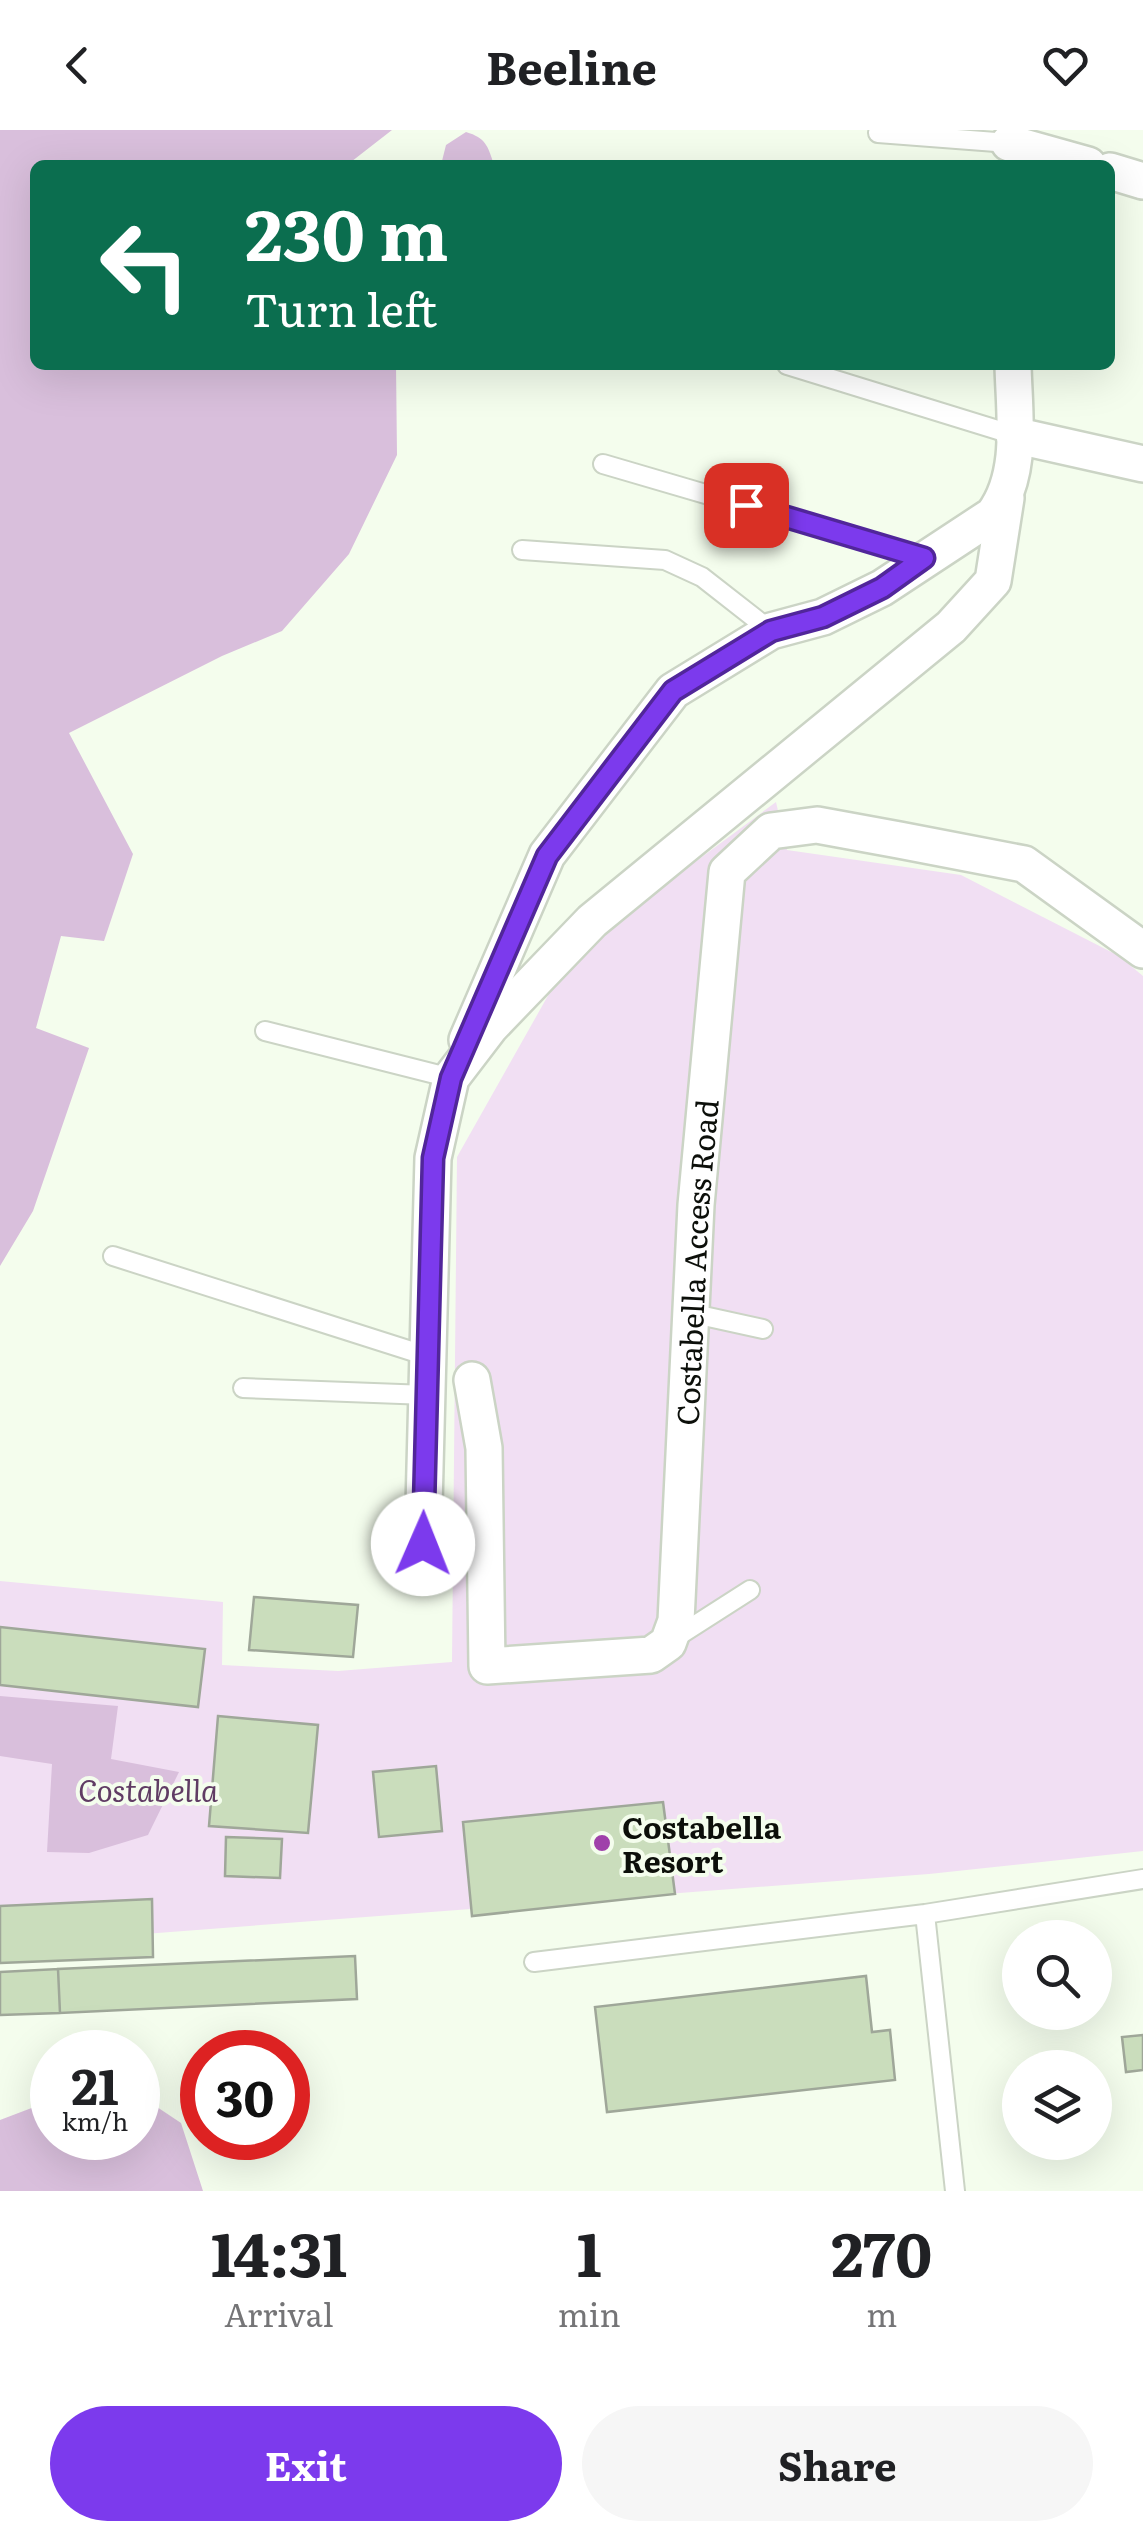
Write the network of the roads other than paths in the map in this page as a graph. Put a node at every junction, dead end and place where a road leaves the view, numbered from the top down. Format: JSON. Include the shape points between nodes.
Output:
{"nodes":[{"id":1,"x":878,"y":133,"type":"dead end"},
{"id":2,"x":1010,"y":146,"type":"edge"},
{"id":3,"x":1067,"y":160,"type":"edge"},
{"id":4,"x":1115,"y":172,"type":"edge"},
{"id":5,"x":1143,"y":180,"type":"edge"},
{"id":6,"x":804,"y":370,"type":"edge"},
{"id":7,"x":1013,"y":370,"type":"edge"},
{"id":8,"x":1014,"y":435,"type":"junction"},
{"id":9,"x":603,"y":464,"type":"dead end"},
{"id":10,"x":1143,"y":464,"type":"edge"},
{"id":11,"x":1006,"y":498,"type":"junction"},
{"id":12,"x":522,"y":550,"type":"dead end"},
{"id":13,"x":924,"y":558,"type":"junction"},
{"id":14,"x":771,"y":631,"type":"junction"},
{"id":15,"x":1143,"y":950,"type":"edge"},
{"id":16,"x":266,"y":1031,"type":"dead end"},
{"id":17,"x":451,"y":1078,"type":"junction"},
{"id":18,"x":113,"y":1256,"type":"dead end"},
{"id":19,"x":690,"y":1313,"type":"junction"},
{"id":20,"x":764,"y":1330,"type":"dead end"},
{"id":21,"x":427,"y":1356,"type":"junction"},
{"id":22,"x":472,"y":1380,"type":"dead end"},
{"id":23,"x":243,"y":1388,"type":"dead end"},
{"id":24,"x":426,"y":1395,"type":"junction"},
{"id":25,"x":423,"y":1544,"type":"dead end"},
{"id":26,"x":750,"y":1590,"type":"dead end"},
{"id":27,"x":668,"y":1643,"type":"junction"},
{"id":28,"x":1143,"y":1880,"type":"edge"},
{"id":29,"x":925,"y":1914,"type":"junction"},
{"id":30,"x":534,"y":1962,"type":"dead end"},
{"id":31,"x":955,"y":2191,"type":"edge"}],
"edges":[{"from":1,"to":2,"type":"lane"},
{"from":2,"to":3,"type":"street"},
{"from":4,"to":5,"type":"street"},
{"from":6,"to":8,"type":"lane"},
{"from":7,"to":8,"type":"street"},
{"from":8,"to":10,"type":"street"},
{"from":8,"to":11,"type":"street"},
{"from":9,"to":13,"type":"lane"},
{"from":11,"to":13,"type":"street","via":[[993,515]]},
{"from":11,"to":17,"type":"street","via":[[993,581],[951,627],[592,921],[490,1027]]},
{"from":12,"to":14,"type":"lane","via":[[665,560],[702,577]]},
{"from":13,"to":14,"type":"street","via":[[823,617]]},
{"from":14,"to":17,"type":"street","via":[[673,691],[547,856]]},
{"from":15,"to":19,"type":"street","name":"Costabella Access Road","via":[[1024,864],[817,825],[771,831],[727,872]]},
{"from":16,"to":17,"type":"lane"},
{"from":17,"to":21,"type":"street","via":[[433,1158]]},
{"from":18,"to":21,"type":"lane"},
{"from":19,"to":20,"type":"lane"},
{"from":19,"to":27,"type":"street","name":"Costabella Access Road","via":[[676,1621]]},
{"from":21,"to":24,"type":"street"},
{"from":22,"to":27,"type":"street","via":[[484,1448],[486,1666],[651,1655]]},
{"from":23,"to":24,"type":"lane"},
{"from":24,"to":25,"type":"street"},
{"from":26,"to":27,"type":"lane"},
{"from":28,"to":29,"type":"lane"},
{"from":29,"to":30,"type":"lane"},
{"from":29,"to":31,"type":"lane"}]}
